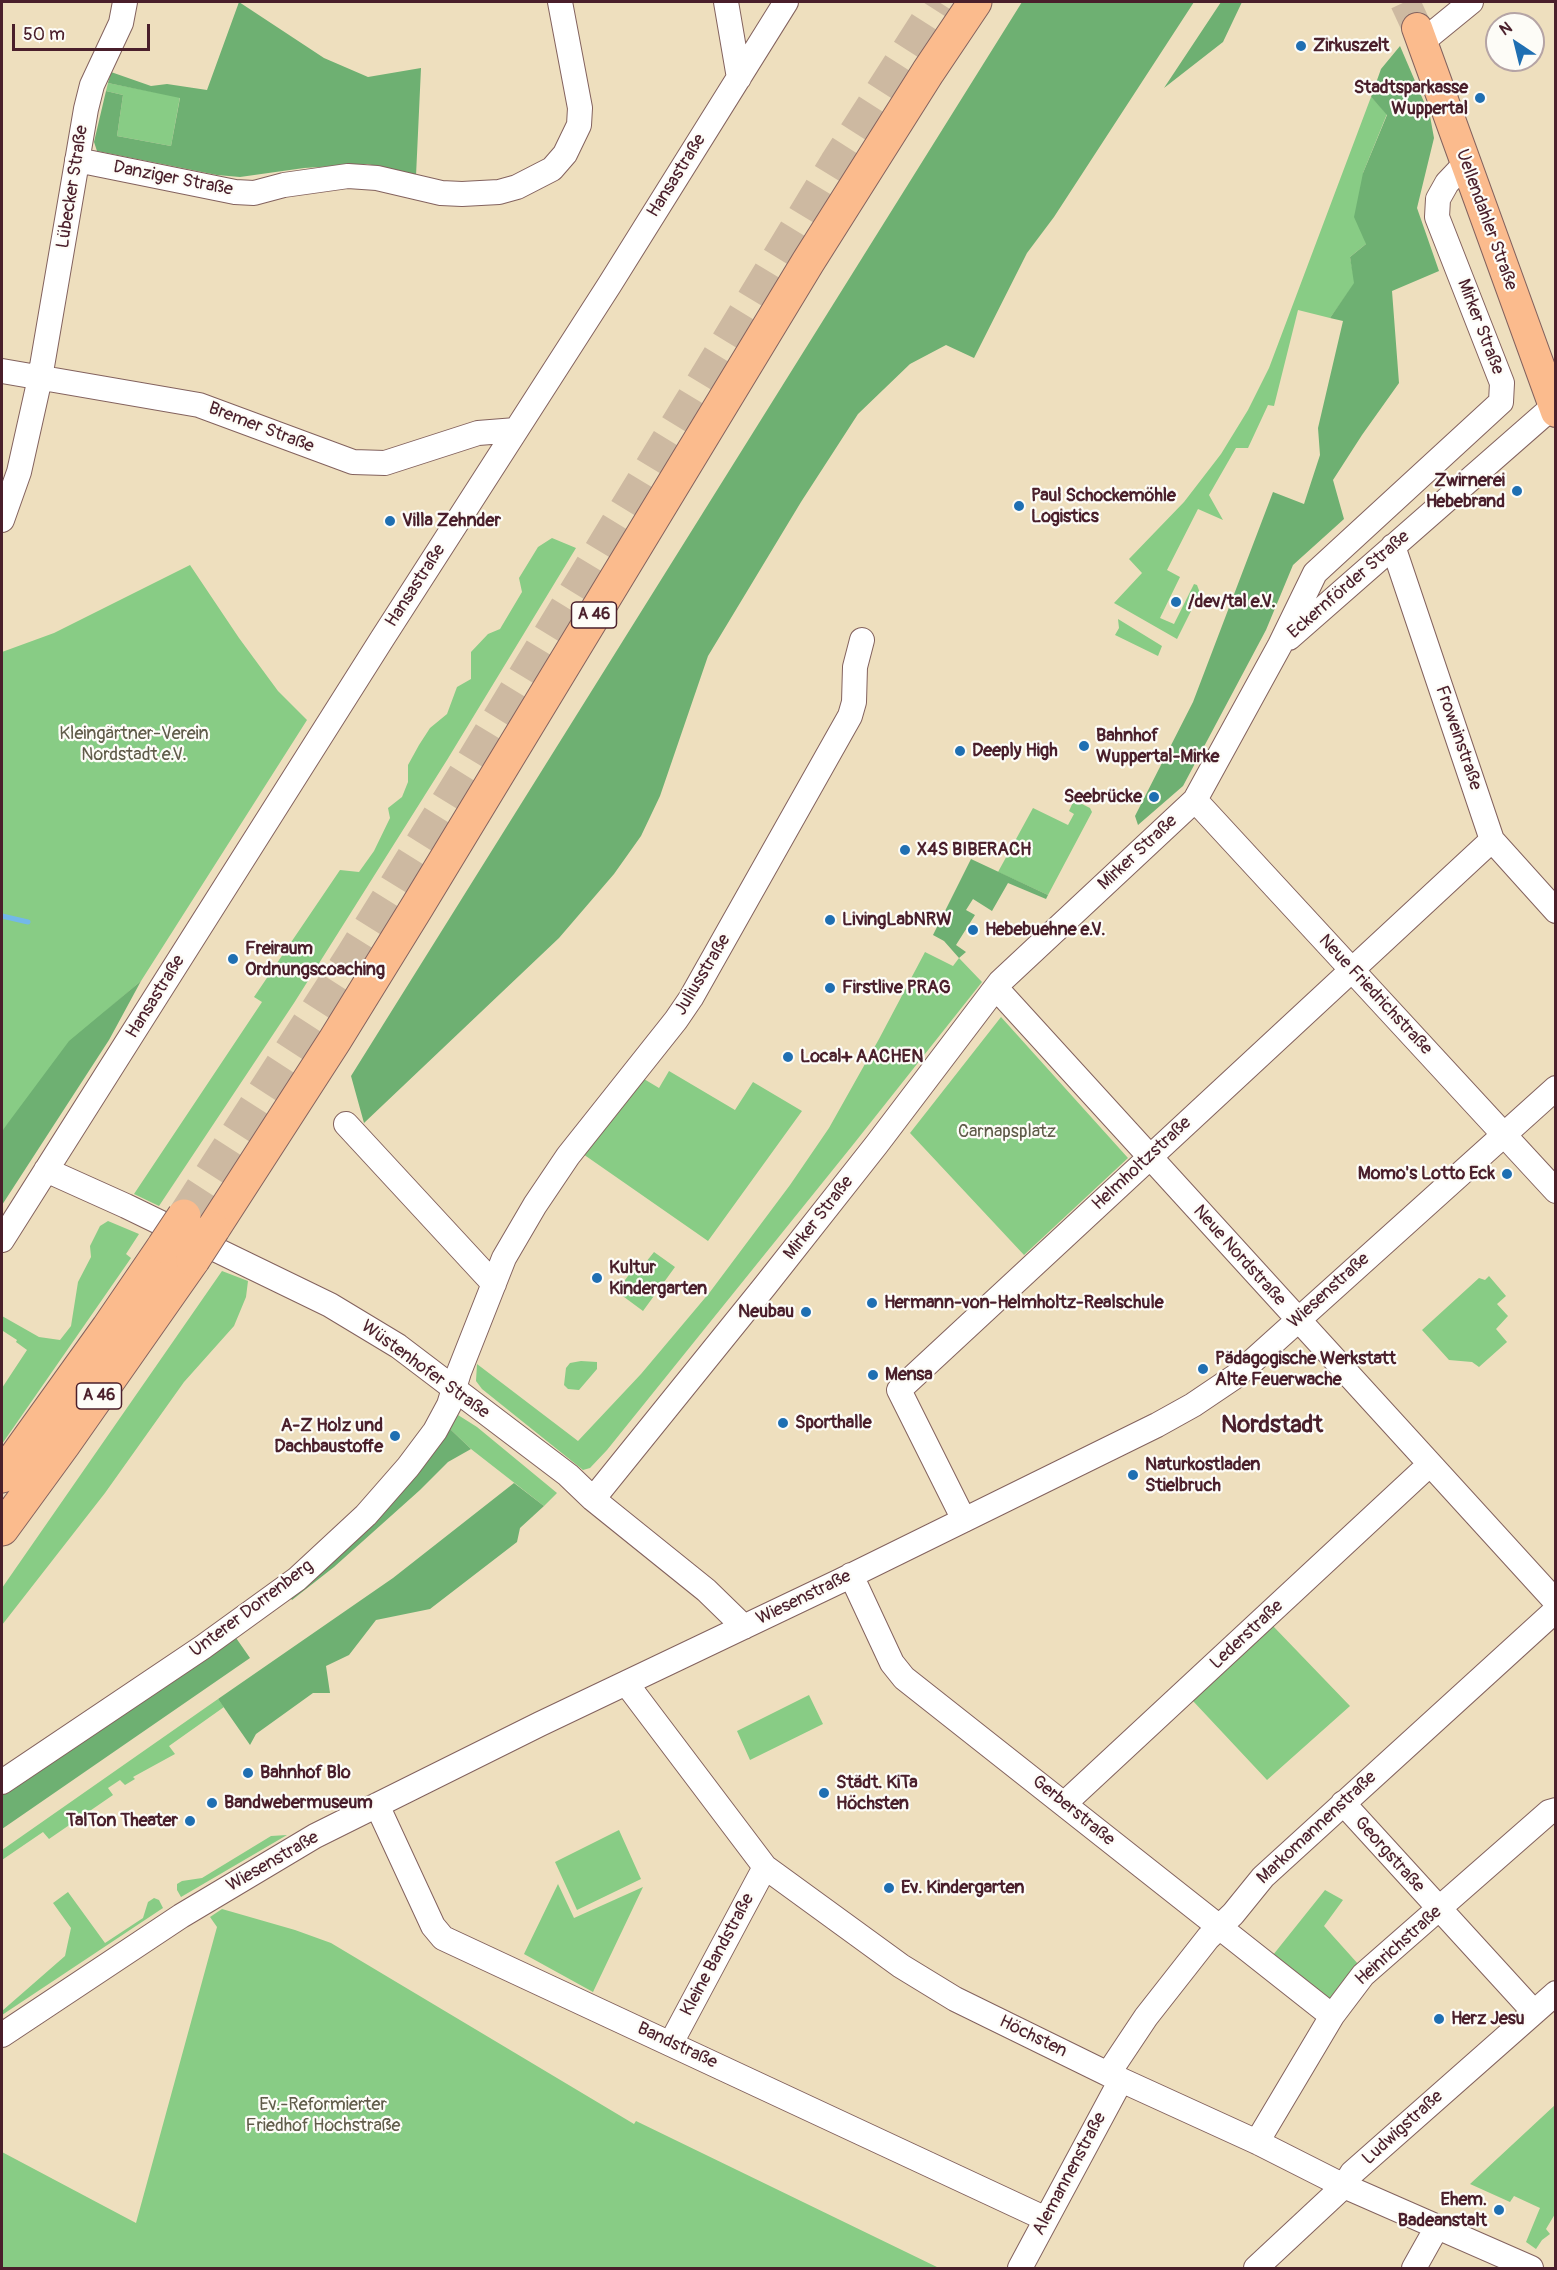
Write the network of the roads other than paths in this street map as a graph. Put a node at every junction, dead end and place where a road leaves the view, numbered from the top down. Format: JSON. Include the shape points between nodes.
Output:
{"nodes":[{"id":1,"x":125,"y":2,"type":"edge"},
{"id":2,"x":560,"y":2,"type":"edge"},
{"id":3,"x":726,"y":2,"type":"edge"},
{"id":4,"x":786,"y":2,"type":"edge"},
{"id":5,"x":975,"y":2,"type":"edge"},
{"id":6,"x":1471,"y":2,"type":"edge"},
{"id":7,"x":1419,"y":35,"type":"joint"},
{"id":8,"x":739,"y":78,"type":"junction"},
{"id":9,"x":77,"y":160,"type":"junction"},
{"id":10,"x":1465,"y":164,"type":"junction"},
{"id":11,"x":2,"y":371,"type":"edge"},
{"id":12,"x":40,"y":378,"type":"junction"},
{"id":13,"x":1555,"y":407,"type":"edge"},
{"id":14,"x":516,"y":430,"type":"junction"},
{"id":15,"x":2,"y":520,"type":"edge"},
{"id":16,"x":1393,"y":546,"type":"junction"},
{"id":17,"x":862,"y":640,"type":"dead end"},
{"id":18,"x":1280,"y":645,"type":"junction"},
{"id":19,"x":1195,"y":800,"type":"junction"},
{"id":20,"x":1492,"y":840,"type":"junction"},
{"id":21,"x":1556,"y":910,"type":"edge"},
{"id":22,"x":1351,"y":969,"type":"junction"},
{"id":23,"x":996,"y":988,"type":"junction"},
{"id":24,"x":1556,"y":1088,"type":"edge"},
{"id":25,"x":346,"y":1124,"type":"dead end"},
{"id":26,"x":1504,"y":1135,"type":"junction"},
{"id":27,"x":1150,"y":1157,"type":"junction"},
{"id":28,"x":46,"y":1170,"type":"junction"},
{"id":29,"x":1556,"y":1191,"type":"edge"},
{"id":30,"x":184,"y":1216,"type":"tunnel mouth"},
{"id":31,"x":2,"y":1240,"type":"edge"},
{"id":32,"x":494,"y":1284,"type":"junction"},
{"id":33,"x":1298,"y":1320,"type":"junction"},
{"id":34,"x":453,"y":1388,"type":"junction"},
{"id":35,"x":1429,"y":1465,"type":"junction"},
{"id":36,"x":2,"y":1476,"type":"edge"},
{"id":37,"x":593,"y":1499,"type":"junction"},
{"id":38,"x":964,"y":1520,"type":"junction"},
{"id":39,"x":2,"y":1529,"type":"edge"},
{"id":40,"x":851,"y":1575,"type":"junction"},
{"id":41,"x":706,"y":1590,"type":"junction"},
{"id":42,"x":1556,"y":1602,"type":"edge"},
{"id":43,"x":1556,"y":1610,"type":"edge"},
{"id":44,"x":744,"y":1627,"type":"junction"},
{"id":45,"x":720,"y":1638,"type":"junction"},
{"id":46,"x":626,"y":1683,"type":"junction"},
{"id":47,"x":2,"y":1782,"type":"edge"},
{"id":48,"x":1342,"y":1803,"type":"junction"},
{"id":49,"x":1064,"y":1804,"type":"junction"},
{"id":50,"x":377,"y":1805,"type":"junction"},
{"id":51,"x":1556,"y":1810,"type":"edge"},
{"id":52,"x":765,"y":1867,"type":"junction"},
{"id":53,"x":1439,"y":1910,"type":"junction"},
{"id":54,"x":1220,"y":1927,"type":"junction"},
{"id":55,"x":1556,"y":1993,"type":"edge"},
{"id":56,"x":1534,"y":2012,"type":"junction"},
{"id":57,"x":1332,"y":2016,"type":"junction"},
{"id":58,"x":2,"y":2035,"type":"edge"},
{"id":59,"x":671,"y":2043,"type":"junction"},
{"id":60,"x":1115,"y":2077,"type":"junction"},
{"id":61,"x":1257,"y":2142,"type":"junction"},
{"id":62,"x":1344,"y":2186,"type":"junction"},
{"id":63,"x":1046,"y":2219,"type":"junction"},
{"id":64,"x":1437,"y":2227,"type":"junction"},
{"id":65,"x":1020,"y":2268,"type":"edge"},
{"id":66,"x":1256,"y":2268,"type":"edge"},
{"id":67,"x":1414,"y":2268,"type":"edge"},
{"id":68,"x":1531,"y":2268,"type":"edge"}],
"edges":[{"from":1,"to":9,"type":"street","name":"Lübecker Straße","via":[[121,23],[92,86]]},
{"from":2,"to":9,"type":"street","name":"Danziger Straße","via":[[580,108],[579,125],[565,154],[552,169],[518,187],[499,192],[441,193],[377,178],[348,176],[254,193],[235,192]]},
{"from":3,"to":8,"type":"street"},
{"from":4,"to":8,"type":"street","name":"Hansastraße"},
{"from":5,"to":39,"type":"highway","number":"A 46","bridge":true,"via":[[808,262],[398,938],[213,1229]]},
{"from":6,"to":7,"type":"street"},
{"from":7,"to":10,"type":"main road","name":"Uellendahler Straße"},
{"from":8,"to":14,"type":"street","name":"Hansastraße"},
{"from":9,"to":12,"type":"street","name":"Lübecker Straße"},
{"from":10,"to":13,"type":"main road","name":"Uellendahler Straße"},
{"from":10,"to":18,"type":"street","name":"Mirker Straße","via":[[1438,199],[1437,217],[1502,383],[1501,402],[1316,573]]},
{"from":11,"to":12,"type":"street","name":"Bremer Straße"},
{"from":12,"to":14,"type":"street","name":"Bremer Straße","via":[[199,405],[353,462],[385,463],[478,434]]},
{"from":12,"to":15,"type":"street","name":"Lübecker Straße","via":[[19,472]]},
{"from":13,"to":16,"type":"street","name":"Eckernförder Straße"},
{"from":14,"to":28,"type":"street","name":"Hansastraße"},
{"from":16,"to":18,"type":"street","name":"Eckernförder Straße"},
{"from":16,"to":20,"type":"street","name":"Froweinstraße"},
{"from":17,"to":32,"type":"street","name":"Juliusstraße","via":[[850,716],[691,998],[568,1156],[504,1258]]},
{"from":18,"to":19,"type":"street","name":"Mirker Straße"},
{"from":19,"to":22,"type":"street","name":"Neue Friedrichstraße"},
{"from":19,"to":23,"type":"street","name":"Mirker Straße"},
{"from":20,"to":21,"type":"street","name":"Froweinstraße"},
{"from":20,"to":22,"type":"street","name":"Helmholtzstraße"},
{"from":22,"to":26,"type":"street","name":"Neue Friedrichstraße"},
{"from":22,"to":27,"type":"street","name":"Helmholtzstraße"},
{"from":23,"to":27,"type":"street","name":"Neue Nordstraße"},
{"from":23,"to":37,"type":"street","name":"Mirker Straße","via":[[779,1269]]},
{"from":24,"to":26,"type":"street","name":"Wiesenstraße"},
{"from":25,"to":32,"type":"street"},
{"from":26,"to":29,"type":"street","name":"Neue Friedrichstraße"},
{"from":26,"to":33,"type":"street","name":"Wiesenstraße"},
{"from":27,"to":33,"type":"street","name":"Neue Nordstraße"},
{"from":27,"to":38,"type":"street","name":"Helmholtzstraße","via":[[900,1390]]},
{"from":28,"to":31,"type":"street","name":"Hansastraße"},
{"from":28,"to":34,"type":"street","name":"Wüstenhofer Straße","via":[[330,1305],[398,1346]]},
{"from":30,"to":36,"type":"highway","number":"A 46","bridge":true},
{"from":32,"to":34,"type":"street","name":"Juliusstraße"},
{"from":33,"to":35,"type":"street","name":"Neue Nordstraße"},
{"from":33,"to":38,"type":"street","name":"Wiesenstraße","via":[[1236,1376],[1193,1405]]},
{"from":34,"to":37,"type":"street","name":"Wüstenhofer Straße","via":[[568,1475]]},
{"from":34,"to":47,"type":"street","name":"Unterer Dorrenberg","via":[[435,1431],[408,1467],[366,1515],[297,1579]]},
{"from":35,"to":42,"type":"street","name":"Neue Nordstraße"},
{"from":35,"to":49,"type":"street","name":"Lederstraße"},
{"from":37,"to":41,"type":"street","name":"Wüstenhofer Straße"},
{"from":38,"to":40,"type":"street","name":"Wiesenstraße"},
{"from":40,"to":44,"type":"street","name":"Wiesenstraße"},
{"from":40,"to":49,"type":"street","name":"Gerberstraße","via":[[892,1663],[904,1678]]},
{"from":41,"to":44,"type":"street","name":"Wüstenhofer Straße"},
{"from":41,"to":45,"type":"street"},
{"from":43,"to":48,"type":"street","name":"Markomannenstraße"},
{"from":44,"to":45,"type":"street","name":"Wiesenstraße"},
{"from":45,"to":46,"type":"street","name":"Wiesenstraße"},
{"from":46,"to":50,"type":"street","name":"Wiesenstraße"},
{"from":46,"to":52,"type":"street","name":"Höchsten"},
{"from":48,"to":53,"type":"street","name":"Georgstraße"},
{"from":48,"to":54,"type":"street","name":"Markomannenstraße","via":[[1263,1877]]},
{"from":49,"to":54,"type":"street","name":"Gerberstraße"},
{"from":50,"to":58,"type":"street","name":"Wiesenstraße","via":[[315,1836],[181,1916]]},
{"from":50,"to":59,"type":"street","name":"Bandstraße","via":[[443,1938]]},
{"from":51,"to":53,"type":"street","name":"Heinrichstraße","via":[[1549,1812]]},
{"from":52,"to":59,"type":"street","name":"Kleine Bandstraße"},
{"from":52,"to":60,"type":"street","name":"Höchsten","via":[[901,1966],[955,1999]]},
{"from":53,"to":56,"type":"street","name":"Georgstraße"},
{"from":53,"to":57,"type":"street","name":"Heinrichstraße","via":[[1363,1975]]},
{"from":54,"to":57,"type":"street","name":"Gerberstraße"},
{"from":54,"to":60,"type":"street","name":"Markomannenstraße","via":[[1146,2017]]},
{"from":55,"to":56,"type":"street","name":"Ludwigstraße"},
{"from":56,"to":62,"type":"street","name":"Ludwigstraße","via":[[1352,2173]]},
{"from":57,"to":61,"type":"street","name":"Heinrichstraße"},
{"from":59,"to":63,"type":"street","name":"Bandstraße"},
{"from":60,"to":61,"type":"street","name":"Höchsten"},
{"from":60,"to":63,"type":"street","name":"Alemannenstraße"},
{"from":61,"to":62,"type":"street","name":"Höchsten"},
{"from":62,"to":64,"type":"street","name":"Höchsten"},
{"from":62,"to":66,"type":"street","name":"Ludwigstraße"},
{"from":63,"to":65,"type":"street","name":"Alemannenstraße"},
{"from":64,"to":67,"type":"street"},
{"from":64,"to":68,"type":"street","name":"Höchsten"}]}
